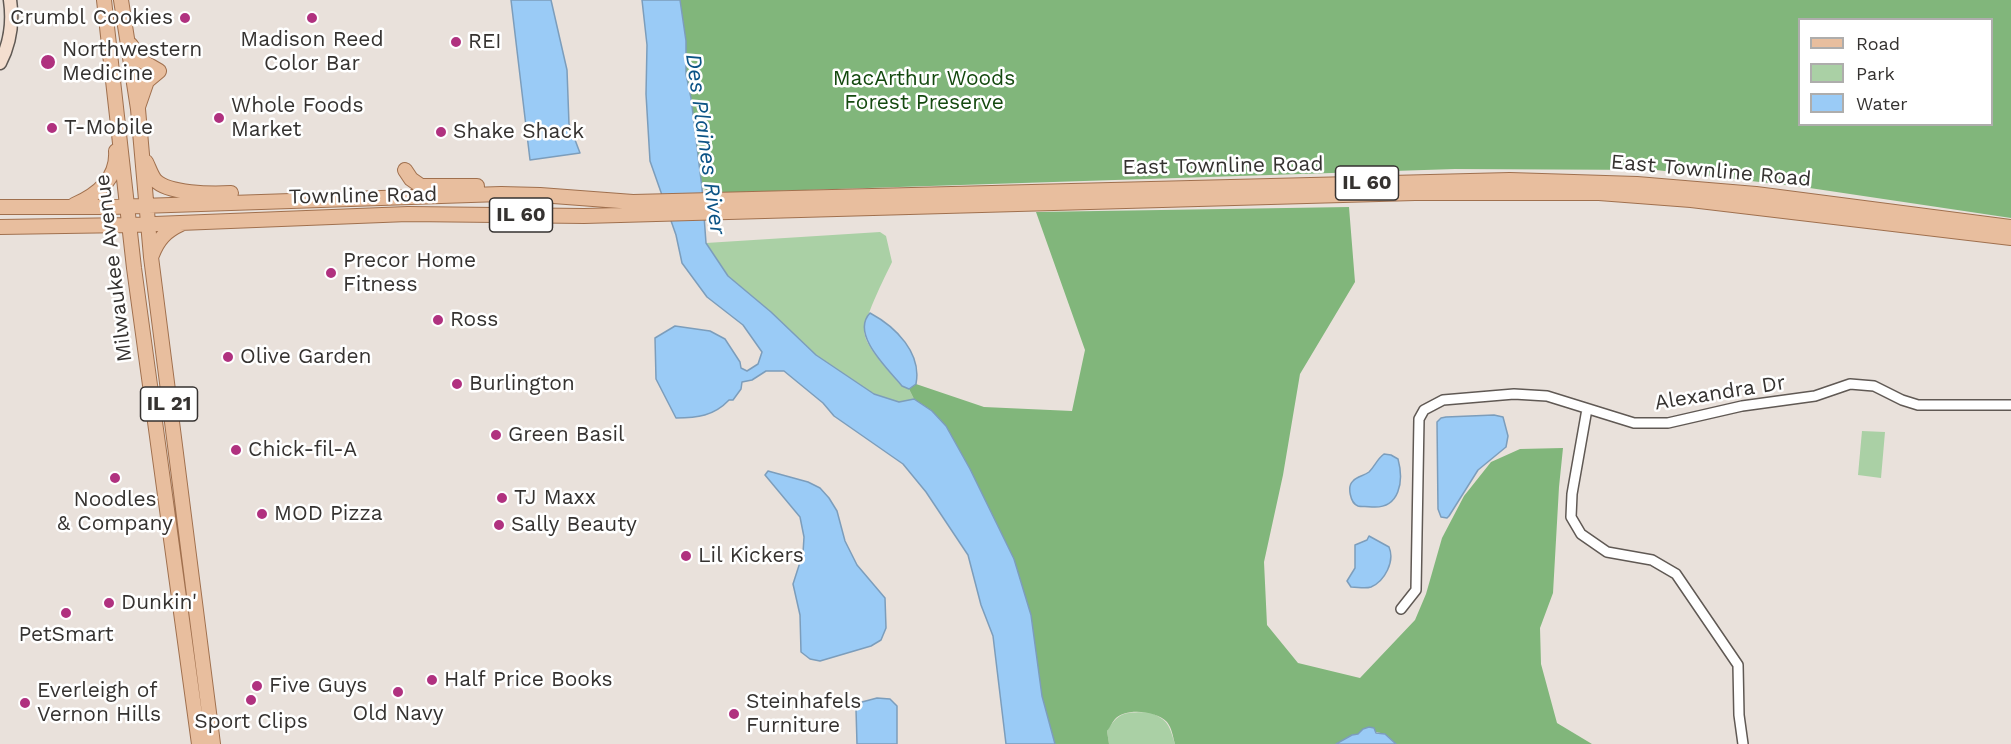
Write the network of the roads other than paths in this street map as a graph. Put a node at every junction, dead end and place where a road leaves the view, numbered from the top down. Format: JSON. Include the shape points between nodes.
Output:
{"nodes":[{"id":1,"x":10,"y":0,"type":"edge"},
{"id":2,"x":104,"y":0,"type":"edge"},
{"id":3,"x":122,"y":1,"type":"edge"},
{"id":4,"x":127,"y":38,"type":"junction"},
{"id":5,"x":0,"y":63,"type":"edge"},
{"id":6,"x":110,"y":63,"type":"junction"},
{"id":7,"x":138,"y":109,"type":"junction"},
{"id":8,"x":143,"y":155,"type":"junction"},
{"id":9,"x":405,"y":170,"type":"dead end"},
{"id":10,"x":540,"y":195,"type":"junction"},
{"id":11,"x":383,"y":197,"type":"junction"},
{"id":12,"x":147,"y":205,"type":"junction"},
{"id":13,"x":128,"y":206,"type":"junction"},
{"id":14,"x":724,"y":206,"type":"junction"},
{"id":15,"x":0,"y":207,"type":"edge"},
{"id":16,"x":68,"y":207,"type":"junction"},
{"id":17,"x":634,"y":208,"type":"junction"},
{"id":18,"x":147,"y":223,"type":"junction"},
{"id":19,"x":183,"y":223,"type":"junction"},
{"id":20,"x":129,"y":225,"type":"junction"},
{"id":21,"x":2011,"y":226,"type":"edge"},
{"id":22,"x":0,"y":227,"type":"edge"},
{"id":23,"x":2011,"y":238,"type":"edge"},
{"id":24,"x":151,"y":257,"type":"junction"},
{"id":25,"x":2011,"y":405,"type":"edge"},
{"id":26,"x":1587,"y":410,"type":"junction"},
{"id":27,"x":1401,"y":609,"type":"dead end"},
{"id":28,"x":198,"y":744,"type":"edge"},
{"id":29,"x":213,"y":744,"type":"edge"},
{"id":30,"x":1743,"y":744,"type":"edge"}],
"edges":[{"from":1,"to":5,"type":"street","via":[[10,34]]},
{"from":2,"to":6,"type":"main road","name":"Milwaukee Avenue","number":"IL 21"},
{"from":3,"to":4,"type":"main road","name":"Milwaukee Avenue","number":"IL 21"},
{"from":4,"to":7,"type":"main road","name":"Milwaukee Avenue","number":"IL 21"},
{"from":4,"to":7,"type":"main road","via":[[140,60],[159,71],[147,81]]},
{"from":6,"to":13,"type":"main road","name":"Milwaukee Avenue","number":"IL 21"},
{"from":6,"to":16,"type":"main road","via":[[117,159],[105,187]]},
{"from":7,"to":8,"type":"main road","name":"Milwaukee Avenue","number":"IL 21"},
{"from":8,"to":11,"type":"main road","via":[[156,181],[170,189],[216,194],[361,190]]},
{"from":8,"to":12,"type":"main road","name":"Milwaukee Avenue","number":"IL 21"},
{"from":9,"to":10,"type":"main road","via":[[421,186],[524,188]]},
{"from":10,"to":11,"type":"main road","name":"Townline Road","number":"IL 60"},
{"from":10,"to":17,"type":"main road","name":"Townline Road","number":"IL 60"},
{"from":11,"to":12,"type":"main road","name":"Townline Road","number":"IL 60"},
{"from":12,"to":13,"type":"main road","name":"Townline Road","number":"IL 60"},
{"from":12,"to":18,"type":"main road","name":"Milwaukee Avenue","number":"IL 21"},
{"from":13,"to":16,"type":"main road","name":"Townline Road","number":"IL 60"},
{"from":13,"to":20,"type":"main road","name":"Milwaukee Avenue","number":"IL 21"},
{"from":14,"to":17,"type":"main road","name":"Townline Road","number":"IL 60"},
{"from":14,"to":21,"type":"main road","name":"East Townline Road","number":"IL 60","via":[[1571,181],[1756,194]]},
{"from":14,"to":23,"type":"main road","name":"East Townline Road","number":"IL 60","via":[[1599,193],[1691,200]]},
{"from":15,"to":16,"type":"main road","name":"Townline Road","number":"IL 60"},
{"from":17,"to":19,"type":"main road","name":"Townline Road","number":"IL 60","via":[[584,216],[408,214]]},
{"from":18,"to":19,"type":"main road","name":"Townline Road","number":"IL 60"},
{"from":18,"to":20,"type":"main road","name":"Townline Road","number":"IL 60"},
{"from":18,"to":24,"type":"main road","name":"Milwaukee Avenue","number":"IL 21"},
{"from":19,"to":24,"type":"main road","via":[[167,230]]},
{"from":20,"to":22,"type":"main road","name":"Townline Road","number":"IL 60"},
{"from":20,"to":28,"type":"main road","name":"Milwaukee Avenue","number":"IL 21"},
{"from":24,"to":29,"type":"main road","name":"Milwaukee Avenue","number":"IL 21"},
{"from":25,"to":26,"type":"street","name":"Alexandra Dr","via":[[1918,405],[1874,386],[1850,384],[1815,396],[1742,406],[1668,423],[1634,423]]},
{"from":26,"to":27,"type":"street","name":"Alexandra Dr","via":[[1547,396],[1514,394],[1443,400],[1424,410],[1417,431],[1416,590]]},
{"from":26,"to":30,"type":"street","via":[[1571,517],[1581,534],[1607,552],[1652,560],[1676,574],[1738,665]]}]}
